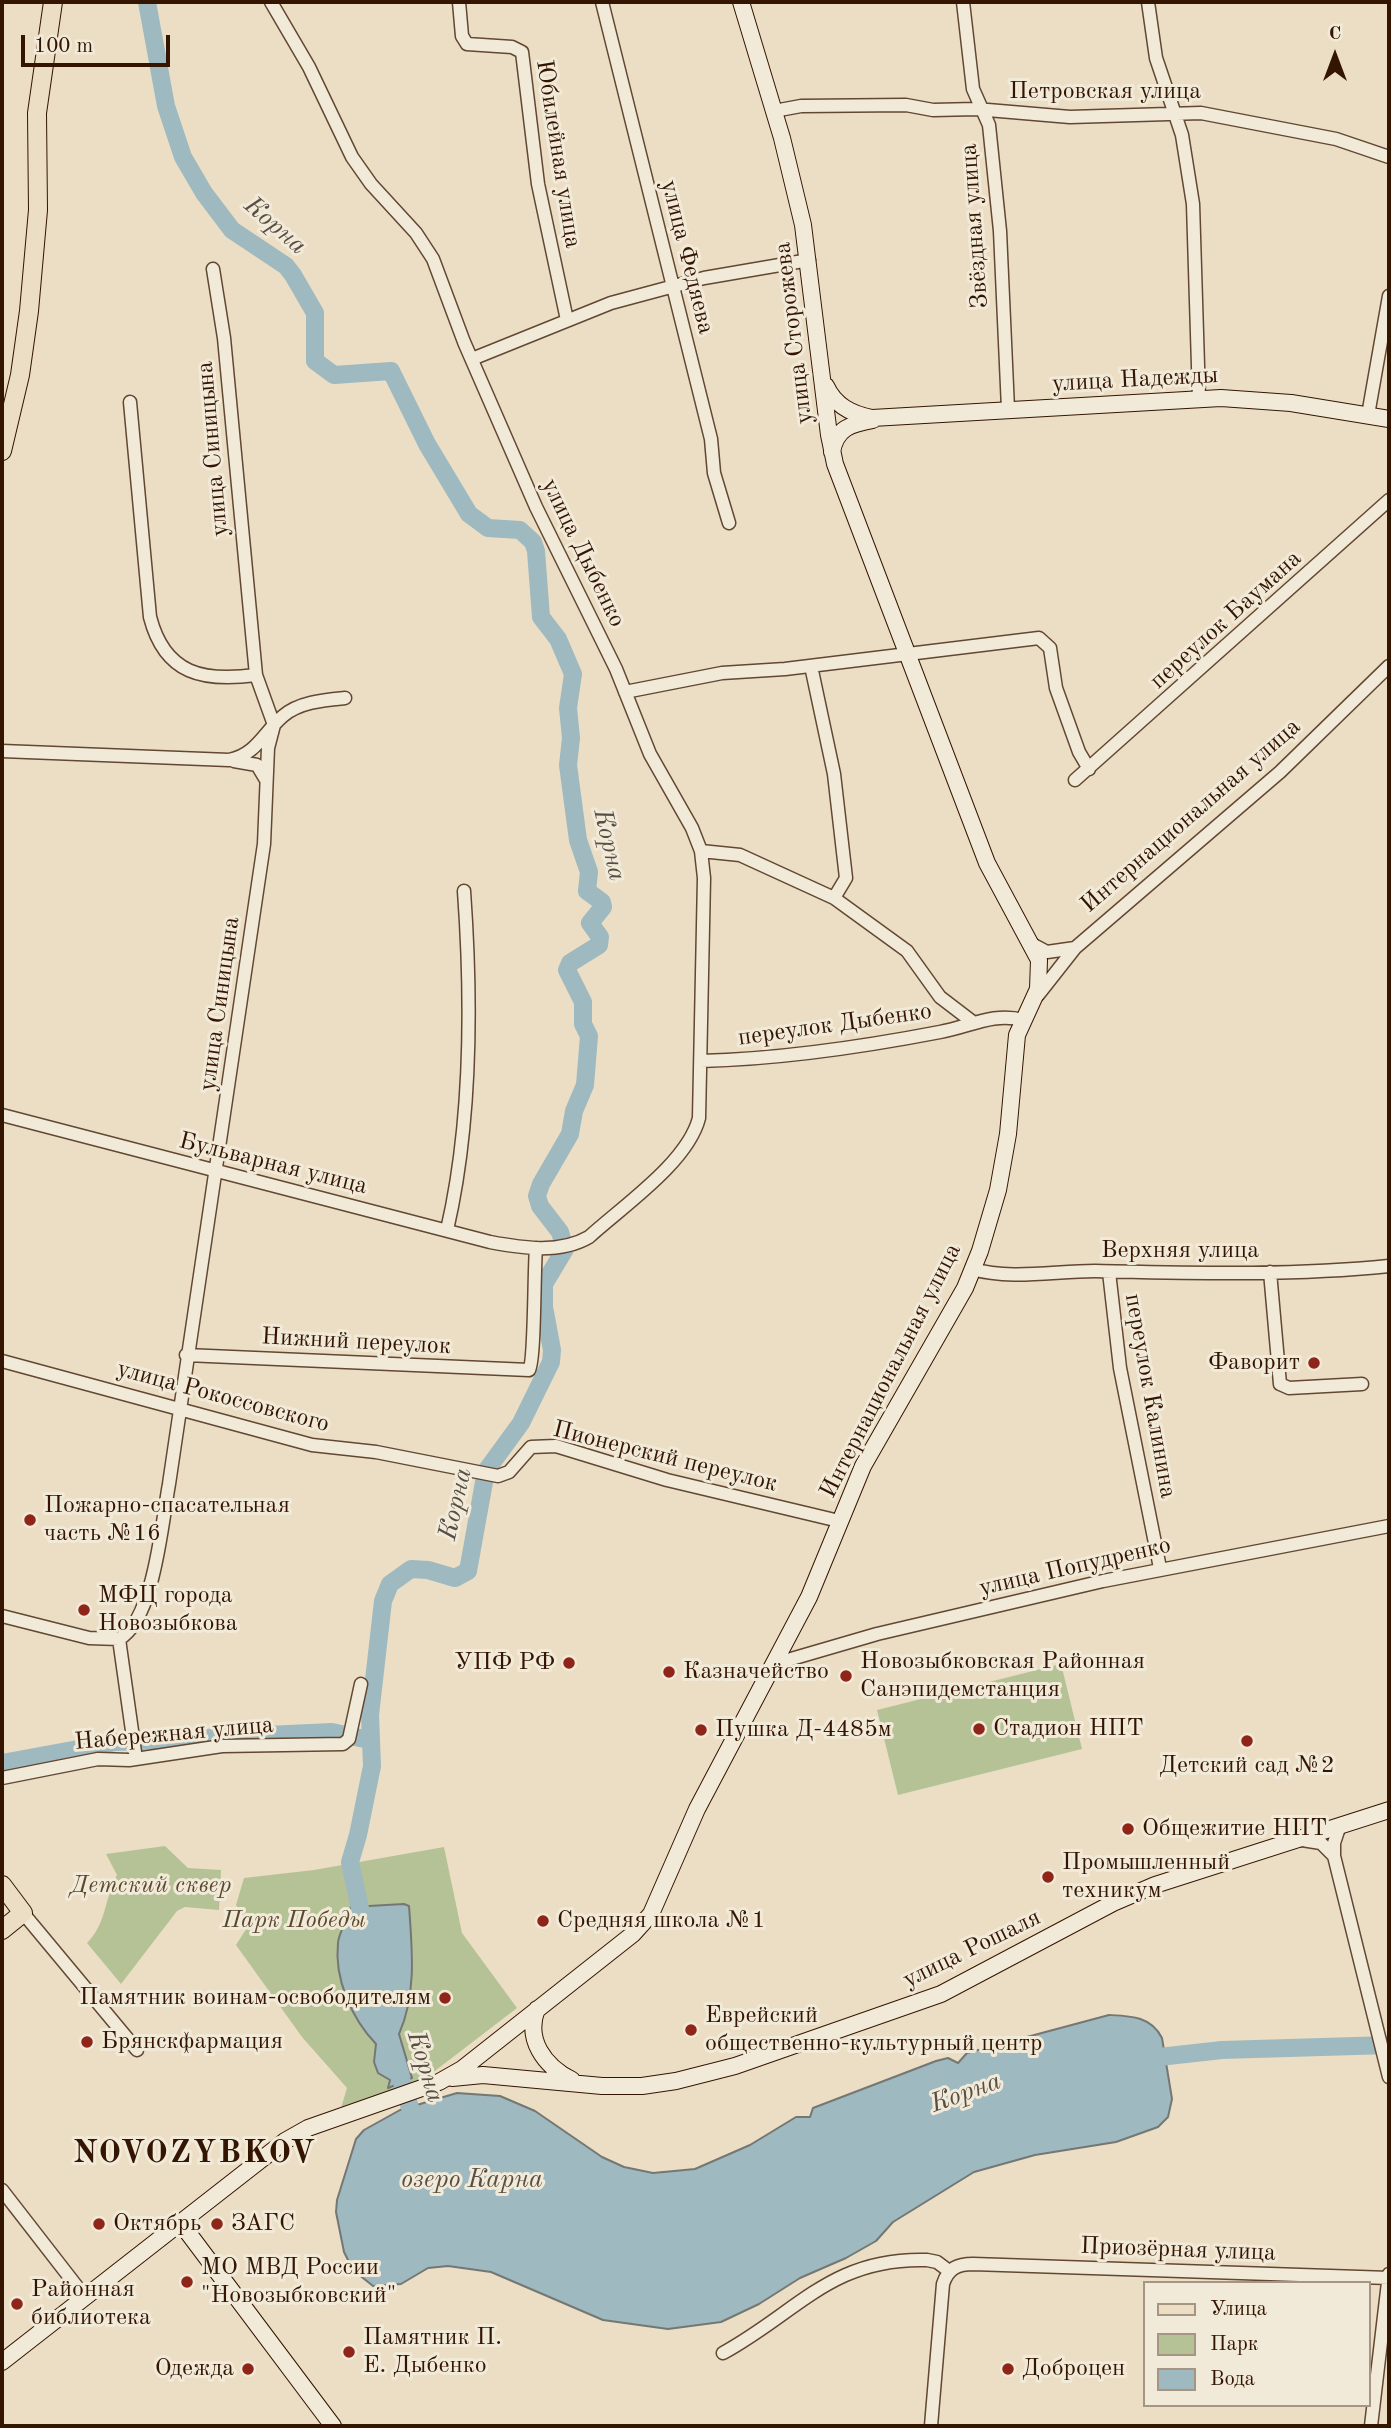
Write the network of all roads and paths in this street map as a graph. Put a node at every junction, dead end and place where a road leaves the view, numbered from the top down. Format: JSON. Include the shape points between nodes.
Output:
{"nodes":[{"id":1,"x":53,"y":2,"type":"edge"},
{"id":2,"x":271,"y":2,"type":"edge"},
{"id":3,"x":459,"y":2,"type":"edge"},
{"id":4,"x":602,"y":2,"type":"edge"},
{"id":5,"x":741,"y":2,"type":"edge"},
{"id":6,"x":962,"y":2,"type":"edge"},
{"id":7,"x":1148,"y":2,"type":"edge"},
{"id":8,"x":981,"y":110,"type":"junction"},
{"id":9,"x":774,"y":111,"type":"junction"},
{"id":10,"x":1173,"y":114,"type":"junction"},
{"id":11,"x":1389,"y":157,"type":"edge"},
{"id":12,"x":809,"y":260,"type":"junction"},
{"id":13,"x":214,"y":269,"type":"dead end"},
{"id":14,"x":672,"y":287,"type":"junction"},
{"id":15,"x":1389,"y":296,"type":"edge"},
{"id":16,"x":567,"y":320,"type":"junction"},
{"id":17,"x":472,"y":359,"type":"junction"},
{"id":18,"x":822,"y":376,"type":"junction"},
{"id":19,"x":1199,"y":398,"type":"junction"},
{"id":20,"x":130,"y":402,"type":"dead end"},
{"id":21,"x":1008,"y":409,"type":"junction"},
{"id":22,"x":1368,"y":415,"type":"junction"},
{"id":23,"x":882,"y":418,"type":"junction"},
{"id":24,"x":1389,"y":419,"type":"edge"},
{"id":25,"x":2,"y":451,"type":"edge"},
{"id":26,"x":832,"y":453,"type":"junction"},
{"id":27,"x":1389,"y":500,"type":"edge"},
{"id":28,"x":729,"y":523,"type":"dead end"},
{"id":29,"x":906,"y":653,"type":"junction"},
{"id":30,"x":811,"y":666,"type":"junction"},
{"id":31,"x":1389,"y":666,"type":"edge"},
{"id":32,"x":257,"y":675,"type":"junction"},
{"id":33,"x":625,"y":692,"type":"junction"},
{"id":34,"x":345,"y":698,"type":"dead end"},
{"id":35,"x":274,"y":725,"type":"junction"},
{"id":36,"x":2,"y":751,"type":"edge"},
{"id":37,"x":229,"y":760,"type":"junction"},
{"id":38,"x":1089,"y":769,"type":"junction"},
{"id":39,"x":1075,"y":780,"type":"dead end"},
{"id":40,"x":268,"y":783,"type":"junction"},
{"id":41,"x":701,"y":851,"type":"junction"},
{"id":42,"x":464,"y":891,"type":"dead end"},
{"id":43,"x":834,"y":898,"type":"junction"},
{"id":44,"x":1032,"y":944,"type":"junction"},
{"id":45,"x":1075,"y":948,"type":"junction"},
{"id":46,"x":1040,"y":964,"type":"joint"},
{"id":47,"x":1026,"y":1013,"type":"junction"},
{"id":48,"x":974,"y":1023,"type":"junction"},
{"id":49,"x":701,"y":1061,"type":"junction"},
{"id":50,"x":2,"y":1115,"type":"edge"},
{"id":51,"x":217,"y":1172,"type":"junction"},
{"id":52,"x":447,"y":1230,"type":"junction"},
{"id":53,"x":575,"y":1243,"type":"joint"},
{"id":54,"x":536,"y":1248,"type":"junction"},
{"id":55,"x":1389,"y":1265,"type":"edge"},
{"id":56,"x":972,"y":1269,"type":"junction"},
{"id":57,"x":1109,"y":1272,"type":"junction"},
{"id":58,"x":1270,"y":1272,"type":"junction"},
{"id":59,"x":186,"y":1355,"type":"junction"},
{"id":60,"x":2,"y":1361,"type":"edge"},
{"id":61,"x":1362,"y":1384,"type":"dead end"},
{"id":62,"x":178,"y":1409,"type":"junction"},
{"id":63,"x":483,"y":1474,"type":"joint"},
{"id":64,"x":839,"y":1521,"type":"junction"},
{"id":65,"x":1389,"y":1526,"type":"edge"},
{"id":66,"x":1160,"y":1568,"type":"junction"},
{"id":67,"x":2,"y":1616,"type":"edge"},
{"id":68,"x":796,"y":1621,"type":"junction"},
{"id":69,"x":120,"y":1639,"type":"junction"},
{"id":70,"x":822,"y":1649,"type":"junction"},
{"id":71,"x":774,"y":1664,"type":"junction"},
{"id":72,"x":362,"y":1684,"type":"dead end"},
{"id":73,"x":134,"y":1747,"type":"junction"},
{"id":74,"x":2,"y":1778,"type":"edge"},
{"id":75,"x":1389,"y":1810,"type":"edge"},
{"id":76,"x":1339,"y":1828,"type":"junction"},
{"id":77,"x":1300,"y":1840,"type":"junction"},
{"id":78,"x":1334,"y":1856,"type":"junction"},
{"id":79,"x":2,"y":1885,"type":"edge"},
{"id":80,"x":23,"y":1913,"type":"junction"},
{"id":81,"x":2,"y":1930,"type":"edge"},
{"id":82,"x":537,"y":2009,"type":"junction"},
{"id":83,"x":137,"y":2050,"type":"dead end"},
{"id":84,"x":1388,"y":2070,"type":"edge"},
{"id":85,"x":433,"y":2084,"type":"junction"},
{"id":86,"x":580,"y":2084,"type":"junction"},
{"id":87,"x":2,"y":2190,"type":"edge"},
{"id":88,"x":180,"y":2222,"type":"junction"},
{"id":89,"x":949,"y":2271,"type":"junction"},
{"id":90,"x":1389,"y":2276,"type":"edge"},
{"id":91,"x":85,"y":2297,"type":"junction"},
{"id":92,"x":723,"y":2353,"type":"dead end"},
{"id":93,"x":2,"y":2362,"type":"edge"},
{"id":94,"x":333,"y":2426,"type":"edge"},
{"id":95,"x":930,"y":2426,"type":"edge"},
{"id":96,"x":1371,"y":2426,"type":"edge"}],
"edges":[{"from":1,"to":25,"type":"main road","via":[[37,113],[38,210],[29,311]]},
{"from":2,"to":17,"type":"street","name":"улица Дыбенко","via":[[356,164],[426,247]]},
{"from":3,"to":16,"type":"street","name":"Юбилейная улица","via":[[467,44],[512,47],[522,52],[538,184]]},
{"from":4,"to":14,"type":"street","name":"улица Федяева"},
{"from":5,"to":9,"type":"street","name":"улица Сторожева"},
{"from":6,"to":8,"type":"street","name":"Звёздная улица","via":[[970,74]]},
{"from":7,"to":10,"type":"street","via":[[1156,58]]},
{"from":8,"to":9,"type":"street","name":"Петровская улица","via":[[853,106]]},
{"from":8,"to":10,"type":"street","name":"Петровская улица","via":[[1070,117]]},
{"from":8,"to":21,"type":"street","name":"Звёздная улица","via":[[989,125],[999,215]]},
{"from":9,"to":12,"type":"street","name":"улица Сторожева"},
{"from":10,"to":11,"type":"street","name":"Петровская улица","via":[[1227,116],[1336,139]]},
{"from":10,"to":19,"type":"street","via":[[1182,135],[1195,215]]},
{"from":12,"to":14,"type":"street"},
{"from":12,"to":18,"type":"street","name":"улица Сторожева"},
{"from":13,"to":32,"type":"street","name":"улица Синицына"},
{"from":14,"to":16,"type":"street"},
{"from":14,"to":28,"type":"street","name":"улица Федяева"},
{"from":15,"to":22,"type":"street"},
{"from":16,"to":17,"type":"street"},
{"from":17,"to":33,"type":"street","name":"улица Дыбенко","via":[[536,507]]},
{"from":18,"to":23,"type":"street","name":"улица Надежды","via":[[832,397],[846,410]]},
{"from":18,"to":26,"type":"street","name":"улица Сторожева"},
{"from":19,"to":21,"type":"street","name":"улица Надежды"},
{"from":19,"to":22,"type":"street","name":"улица Надежды","via":[[1291,403]]},
{"from":20,"to":32,"type":"street","via":[[150,617],[158,639],[173,659],[195,674],[219,678]]},
{"from":21,"to":23,"type":"street","name":"улица Надежды"},
{"from":22,"to":24,"type":"street","name":"улица Надежды"},
{"from":23,"to":26,"type":"street","name":"улица Надежды","via":[[846,426]]},
{"from":26,"to":29,"type":"street","name":"улица Сторожева"},
{"from":27,"to":38,"type":"street","name":"переулок Баумана"},
{"from":29,"to":30,"type":"street"},
{"from":29,"to":38,"type":"street","via":[[1034,638],[1046,641],[1052,652],[1056,688]]},
{"from":29,"to":44,"type":"street","name":"улица Сторожева","via":[[994,880]]},
{"from":30,"to":33,"type":"street","via":[[722,673]]},
{"from":30,"to":43,"type":"street","via":[[834,774],[846,878]]},
{"from":31,"to":45,"type":"street","name":"Интернациональная улица","via":[[1280,772]]},
{"from":32,"to":35,"type":"street","name":"улица Синицына"},
{"from":33,"to":41,"type":"street","name":"улица Дыбенко","via":[[650,754],[683,808]]},
{"from":34,"to":35,"type":"street","via":[[303,705]]},
{"from":35,"to":37,"type":"street","via":[[251,751]]},
{"from":35,"to":40,"type":"street","name":"улица Синицына"},
{"from":36,"to":37,"type":"street"},
{"from":37,"to":40,"type":"street","via":[[257,765]]},
{"from":38,"to":39,"type":"street","name":"переулок Баумана"},
{"from":40,"to":51,"type":"street","name":"улица Синицына","via":[[262,862]]},
{"from":41,"to":43,"type":"street","name":"переулок Дыбенко","via":[[740,855]]},
{"from":41,"to":49,"type":"street","name":"улица Дыбенко"},
{"from":42,"to":52,"type":"street","via":[[466,1065]]},
{"from":43,"to":48,"type":"street","name":"переулок Дыбенко","via":[[907,951],[940,997]]},
{"from":44,"to":45,"type":"street","via":[[1052,953]]},
{"from":44,"to":46,"type":"street","name":"улица Сторожева"},
{"from":45,"to":47,"type":"street","name":"Интернациональная улица"},
{"from":46,"to":47,"type":"street","name":"Интернациональная улица","via":[[1038,989]]},
{"from":47,"to":48,"type":"street","name":"переулок Дыбенко"},
{"from":47,"to":56,"type":"street","name":"Интернациональная улица","via":[[1016,1045],[1002,1168]]},
{"from":48,"to":49,"type":"street","name":"переулок Дыбенко","via":[[836,1048]]},
{"from":49,"to":53,"type":"street","name":"улица Дыбенко","via":[[697,1124],[686,1146],[589,1237]]},
{"from":50,"to":51,"type":"street","name":"Бульварная улица"},
{"from":51,"to":52,"type":"street","name":"Бульварная улица"},
{"from":51,"to":59,"type":"street","name":"улица Синицына"},
{"from":52,"to":54,"type":"street","name":"Бульварная улица"},
{"from":53,"to":54,"type":"street","name":"Бульварная улица"},
{"from":54,"to":59,"type":"street","name":"Нижний переулок","via":[[529,1370]]},
{"from":55,"to":58,"type":"street","name":"Верхняя улица"},
{"from":56,"to":57,"type":"street","name":"Верхняя улица","via":[[998,1275]]},
{"from":56,"to":64,"type":"street","name":"Интернациональная улица","via":[[947,1322],[863,1466]]},
{"from":57,"to":58,"type":"street","name":"Верхняя улица"},
{"from":57,"to":66,"type":"street","name":"переулок Калинина","via":[[1120,1368]]},
{"from":58,"to":61,"type":"street","via":[[1280,1384],[1289,1388]]},
{"from":59,"to":62,"type":"street","name":"улица Синицына"},
{"from":60,"to":62,"type":"street","name":"улица Рокоссовского"},
{"from":62,"to":63,"type":"street","name":"улица Рокоссовского","via":[[312,1445],[384,1453]]},
{"from":62,"to":69,"type":"street","name":"улица Синицына","via":[[152,1573],[138,1619]]},
{"from":63,"to":64,"type":"street","name":"Пионерский переулок","via":[[509,1472],[531,1447],[548,1445],[687,1485]]},
{"from":64,"to":68,"type":"street","name":"Интернациональная улица"},
{"from":65,"to":66,"type":"street","name":"улица Попудренко"},
{"from":66,"to":70,"type":"street","name":"улица Попудренко"},
{"from":67,"to":69,"type":"street","via":[[89,1638]]},
{"from":68,"to":70,"type":"street","via":[[800,1643],[807,1649]]},
{"from":68,"to":71,"type":"street","name":"Интернациональная улица"},
{"from":69,"to":73,"type":"street"},
{"from":70,"to":71,"type":"street","name":"улица Попудренко"},
{"from":71,"to":82,"type":"street","name":"Интернациональная улица","via":[[697,1809],[647,1920]]},
{"from":72,"to":73,"type":"street","name":"Набережная улица","via":[[351,1734],[343,1744]]},
{"from":73,"to":74,"type":"street","name":"Набережная улица"},
{"from":75,"to":76,"type":"street","name":"улица Рошаля"},
{"from":76,"to":77,"type":"street","name":"улица Рошаля"},
{"from":76,"to":78,"type":"street"},
{"from":77,"to":78,"type":"street","via":[[1321,1843]]},
{"from":77,"to":86,"type":"street","name":"улица Рошаля","via":[[1135,1893],[941,1994],[765,2056],[659,2084]]},
{"from":78,"to":84,"type":"street"},
{"from":79,"to":80,"type":"main road"},
{"from":80,"to":81,"type":"main road"},
{"from":80,"to":83,"type":"street"},
{"from":82,"to":85,"type":"street","name":"Интернациональная улица","via":[[474,2060]]},
{"from":82,"to":86,"type":"street","via":[[532,2027],[542,2055]]},
{"from":85,"to":86,"type":"street","name":"улица Рошаля","via":[[483,2075]]},
{"from":85,"to":88,"type":"street","via":[[292,2136]]},
{"from":87,"to":91,"type":"street"},
{"from":88,"to":91,"type":"street"},
{"from":88,"to":94,"type":"street"},
{"from":89,"to":90,"type":"street","name":"Приозёрная улица","via":[[967,2264]]},
{"from":89,"to":92,"type":"street","via":[[927,2260],[861,2267],[814,2290],[757,2334]]},
{"from":89,"to":95,"type":"street","via":[[941,2302]]},
{"from":90,"to":96,"type":"street"},
{"from":91,"to":93,"type":"street"}]}
